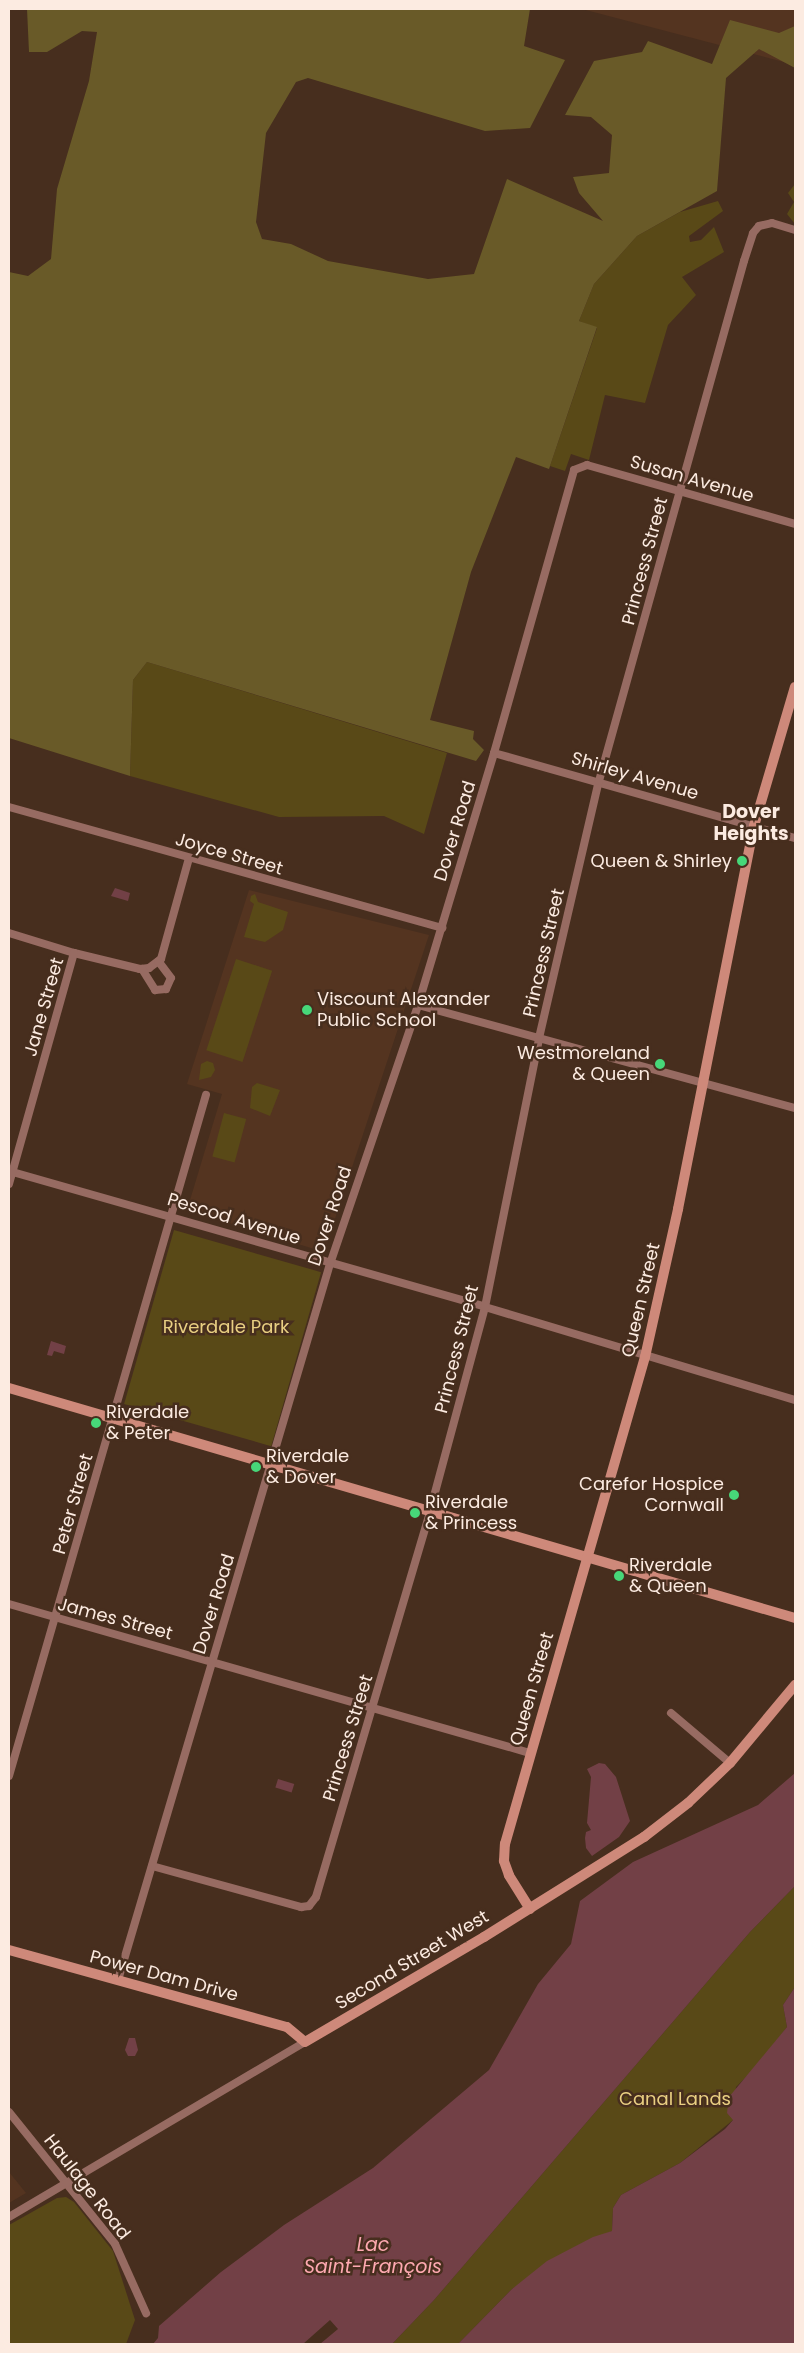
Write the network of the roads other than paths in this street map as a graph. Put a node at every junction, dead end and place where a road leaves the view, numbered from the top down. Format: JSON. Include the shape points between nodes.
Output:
{"nodes":[{"id":1,"x":795,"y":230,"type":"edge"},
{"id":2,"x":580,"y":465,"type":"joint"},
{"id":3,"x":680,"y":490,"type":"junction"},
{"id":4,"x":795,"y":524,"type":"edge"},
{"id":5,"x":795,"y":687,"type":"edge"},
{"id":6,"x":494,"y":753,"type":"junction"},
{"id":7,"x":599,"y":781,"type":"junction"},
{"id":8,"x":9,"y":807,"type":"edge"},
{"id":9,"x":754,"y":826,"type":"junction"},
{"id":10,"x":795,"y":838,"type":"edge"},
{"id":11,"x":189,"y":858,"type":"junction"},
{"id":12,"x":442,"y":928,"type":"junction"},
{"id":13,"x":9,"y":933,"type":"edge"},
{"id":14,"x":74,"y":953,"type":"junction"},
{"id":15,"x":158,"y":961,"type":"junction"},
{"id":16,"x":142,"y":969,"type":"junction"},
{"id":17,"x":418,"y":1005,"type":"junction"},
{"id":18,"x":539,"y":1038,"type":"junction"},
{"id":19,"x":701,"y":1084,"type":"junction"},
{"id":20,"x":206,"y":1095,"type":"dead end"},
{"id":21,"x":795,"y":1108,"type":"edge"},
{"id":22,"x":10,"y":1172,"type":"edge"},
{"id":23,"x":9,"y":1184,"type":"edge"},
{"id":24,"x":170,"y":1216,"type":"junction"},
{"id":25,"x":330,"y":1264,"type":"junction"},
{"id":26,"x":485,"y":1307,"type":"junction"},
{"id":27,"x":645,"y":1357,"type":"junction"},
{"id":28,"x":9,"y":1388,"type":"edge"},
{"id":29,"x":795,"y":1400,"type":"edge"},
{"id":30,"x":113,"y":1418,"type":"junction"},
{"id":31,"x":272,"y":1466,"type":"junction"},
{"id":32,"x":430,"y":1511,"type":"junction"},
{"id":33,"x":588,"y":1556,"type":"junction"},
{"id":34,"x":9,"y":1604,"type":"edge"},
{"id":35,"x":55,"y":1618,"type":"junction"},
{"id":36,"x":795,"y":1618,"type":"edge"},
{"id":37,"x":212,"y":1661,"type":"junction"},
{"id":38,"x":795,"y":1684,"type":"edge"},
{"id":39,"x":373,"y":1708,"type":"junction"},
{"id":40,"x":671,"y":1713,"type":"dead end"},
{"id":41,"x":530,"y":1753,"type":"junction"},
{"id":42,"x":730,"y":1763,"type":"junction"},
{"id":43,"x":9,"y":1776,"type":"edge"},
{"id":44,"x":152,"y":1866,"type":"junction"},
{"id":45,"x":530,"y":1909,"type":"junction"},
{"id":46,"x":9,"y":1950,"type":"edge"},
{"id":47,"x":118,"y":1980,"type":"junction"},
{"id":48,"x":305,"y":2042,"type":"junction"},
{"id":49,"x":9,"y":2112,"type":"edge"},
{"id":50,"x":68,"y":2183,"type":"junction"},
{"id":51,"x":9,"y":2217,"type":"edge"},
{"id":52,"x":146,"y":2314,"type":"dead end"}],
"edges":[{"from":1,"to":3,"type":"street","name":"Princess Street","via":[[777,224],[763,224],[753,233]]},
{"from":2,"to":3,"type":"street","name":"Susan Avenue"},
{"from":2,"to":6,"type":"street","name":"Dover Road","via":[[574,470],[566,494]]},
{"from":3,"to":4,"type":"street","name":"Susan Avenue"},
{"from":3,"to":7,"type":"street","name":"Princess Street"},
{"from":5,"to":9,"type":"street","name":"Queen Street"},
{"from":6,"to":7,"type":"street","name":"Shirley Avenue"},
{"from":6,"to":12,"type":"street","name":"Dover Road"},
{"from":7,"to":9,"type":"street","name":"Shirley Avenue"},
{"from":7,"to":18,"type":"street","name":"Princess Street"},
{"from":8,"to":11,"type":"street","name":"Joyce Street"},
{"from":9,"to":10,"type":"street","name":"Shirley Avenue"},
{"from":9,"to":19,"type":"street","name":"Queen Street"},
{"from":11,"to":12,"type":"street","name":"Joyce Street"},
{"from":11,"to":15,"type":"street"},
{"from":12,"to":17,"type":"street","name":"Dover Road"},
{"from":13,"to":14,"type":"street"},
{"from":14,"to":16,"type":"street"},
{"from":14,"to":22,"type":"street","name":"Jane Street"},
{"from":15,"to":16,"type":"street"},
{"from":15,"to":16,"type":"street","via":[[171,978],[166,989],[154,990]]},
{"from":17,"to":18,"type":"street"},
{"from":17,"to":25,"type":"street","name":"Dover Road"},
{"from":18,"to":19,"type":"street"},
{"from":18,"to":26,"type":"street","name":"Princess Street"},
{"from":19,"to":21,"type":"street"},
{"from":19,"to":27,"type":"street","name":"Queen Street","via":[[678,1209]]},
{"from":20,"to":24,"type":"street","name":"Peter Street"},
{"from":22,"to":23,"type":"street","name":"Jane Street"},
{"from":22,"to":24,"type":"street","name":"Pescod Avenue"},
{"from":24,"to":25,"type":"street","name":"Pescod Avenue"},
{"from":24,"to":30,"type":"street","name":"Peter Street"},
{"from":25,"to":26,"type":"street","name":"Pescod Avenue"},
{"from":25,"to":31,"type":"street","name":"Dover Road"},
{"from":26,"to":27,"type":"street","name":"Pescod Avenue"},
{"from":26,"to":32,"type":"street","name":"Princess Street"},
{"from":27,"to":29,"type":"street","name":"Pescod Avenue"},
{"from":27,"to":33,"type":"street","name":"Queen Street"},
{"from":28,"to":30,"type":"street"},
{"from":30,"to":31,"type":"street"},
{"from":30,"to":35,"type":"street","name":"Peter Street"},
{"from":31,"to":32,"type":"street"},
{"from":31,"to":37,"type":"street","name":"Dover Road"},
{"from":32,"to":33,"type":"street"},
{"from":32,"to":39,"type":"street","name":"Princess Street"},
{"from":33,"to":36,"type":"street"},
{"from":33,"to":41,"type":"street","name":"Queen Street"},
{"from":34,"to":35,"type":"street","name":"James Street"},
{"from":35,"to":37,"type":"street","name":"James Street"},
{"from":35,"to":43,"type":"street","name":"Peter Street"},
{"from":37,"to":39,"type":"street","name":"James Street"},
{"from":37,"to":44,"type":"street","name":"Dover Road"},
{"from":38,"to":42,"type":"street","name":"Second Street West"},
{"from":39,"to":41,"type":"street","name":"James Street"},
{"from":39,"to":44,"type":"street","name":"Princess Street","via":[[316,1897],[305,1908]]},
{"from":40,"to":42,"type":"street"},
{"from":41,"to":45,"type":"street","name":"Queen Street","via":[[504,1852],[509,1875]]},
{"from":42,"to":45,"type":"street","name":"Second Street West","via":[[688,1803],[644,1837]]},
{"from":44,"to":47,"type":"street","name":"Dover Road"},
{"from":45,"to":48,"type":"street","name":"Second Street West"},
{"from":46,"to":47,"type":"street","name":"Power Dam Drive"},
{"from":47,"to":48,"type":"street","name":"Power Dam Drive","via":[[287,2027]]},
{"from":48,"to":50,"type":"street","name":"Second Street West"},
{"from":49,"to":50,"type":"street","name":"Haulage Road"},
{"from":50,"to":51,"type":"street","name":"Second Street West"},
{"from":50,"to":52,"type":"street","name":"Haulage Road","via":[[116,2244]]}]}
